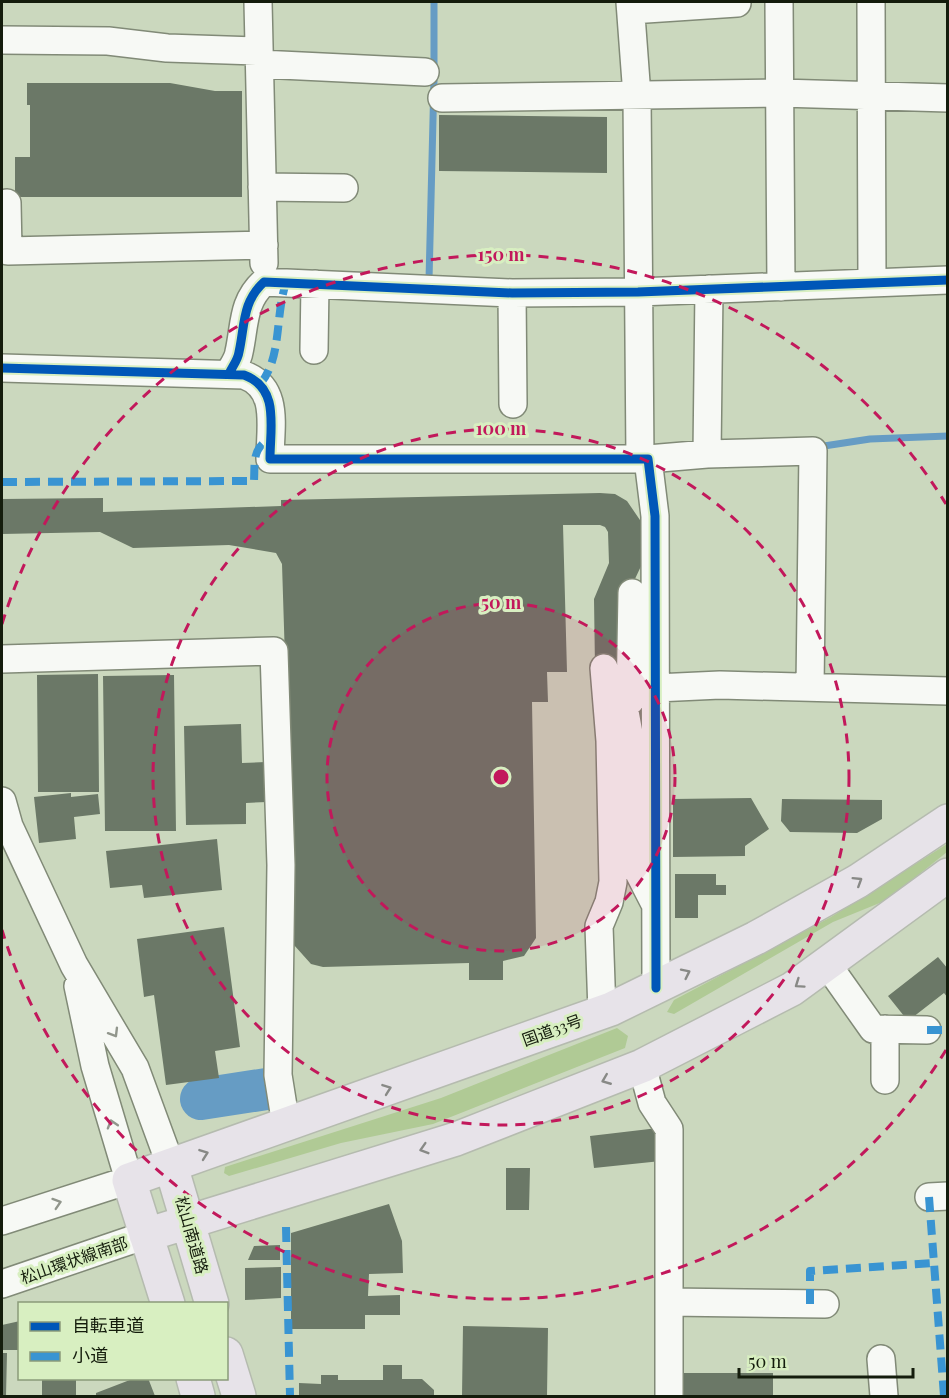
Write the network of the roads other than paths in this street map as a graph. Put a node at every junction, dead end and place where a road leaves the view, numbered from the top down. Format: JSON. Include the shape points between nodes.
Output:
{"nodes":[{"id":1,"x":258,"y":2,"type":"edge"},
{"id":2,"x":779,"y":2,"type":"edge"},
{"id":3,"x":871,"y":2,"type":"edge"},
{"id":4,"x":737,"y":3,"type":"dead end"},
{"id":5,"x":630,"y":6,"type":"edge"},
{"id":6,"x":2,"y":40,"type":"edge"},
{"id":7,"x":259,"y":58,"type":"junction"},
{"id":8,"x":424,"y":72,"type":"dead end"},
{"id":9,"x":781,"y":93,"type":"junction"},
{"id":10,"x":637,"y":96,"type":"junction"},
{"id":11,"x":871,"y":96,"type":"junction"},
{"id":12,"x":442,"y":98,"type":"dead end"},
{"id":13,"x":948,"y":98,"type":"edge"},
{"id":14,"x":262,"y":187,"type":"junction"},
{"id":15,"x":344,"y":188,"type":"dead end"},
{"id":16,"x":2,"y":204,"type":"edge"},
{"id":17,"x":264,"y":245,"type":"junction"},
{"id":18,"x":4,"y":255,"type":"edge"},
{"id":19,"x":948,"y":280,"type":"edge"},
{"id":20,"x":264,"y":282,"type":"junction"},
{"id":21,"x":872,"y":283,"type":"junction"},
{"id":22,"x":315,"y":284,"type":"junction"},
{"id":23,"x":781,"y":286,"type":"junction"},
{"id":24,"x":709,"y":289,"type":"junction"},
{"id":25,"x":638,"y":292,"type":"junction"},
{"id":26,"x":512,"y":293,"type":"junction"},
{"id":27,"x":314,"y":350,"type":"dead end"},
{"id":28,"x":2,"y":368,"type":"edge"},
{"id":29,"x":229,"y":374,"type":"junction"},
{"id":30,"x":513,"y":404,"type":"dead end"},
{"id":31,"x":706,"y":454,"type":"junction"},
{"id":32,"x":644,"y":459,"type":"junction"},
{"id":33,"x":632,"y":593,"type":"dead end"},
{"id":34,"x":2,"y":659,"type":"edge"},
{"id":35,"x":810,"y":687,"type":"junction"},
{"id":36,"x":656,"y":688,"type":"junction"},
{"id":37,"x":948,"y":691,"type":"edge"},
{"id":38,"x":628,"y":723,"type":"junction"},
{"id":39,"x":4,"y":818,"type":"edge"},
{"id":40,"x":948,"y":821,"type":"edge"},
{"id":41,"x":948,"y":874,"type":"edge"},
{"id":42,"x":656,"y":906,"type":"junction"},
{"id":43,"x":74,"y":964,"type":"junction"},
{"id":44,"x":827,"y":964,"type":"junction"},
{"id":45,"x":656,"y":988,"type":"junction"},
{"id":46,"x":602,"y":1012,"type":"junction"},
{"id":47,"x":885,"y":1029,"type":"junction"},
{"id":48,"x":927,"y":1030,"type":"dead end"},
{"id":49,"x":642,"y":1066,"type":"junction"},
{"id":50,"x":885,"y":1080,"type":"dead end"},
{"id":51,"x":286,"y":1125,"type":"junction"},
{"id":52,"x":171,"y":1166,"type":"junction"},
{"id":53,"x":129,"y":1180,"type":"junction"},
{"id":54,"x":2,"y":1221,"type":"edge"},
{"id":55,"x":188,"y":1222,"type":"junction"},
{"id":56,"x":146,"y":1235,"type":"junction"},
{"id":57,"x":2,"y":1284,"type":"edge"},
{"id":58,"x":167,"y":1302,"type":"edge"},
{"id":59,"x":211,"y":1302,"type":"edge"},
{"id":60,"x":669,"y":1302,"type":"junction"},
{"id":61,"x":825,"y":1304,"type":"dead end"},
{"id":62,"x":882,"y":1359,"type":"dead end"},
{"id":63,"x":228,"y":1360,"type":"edge"},
{"id":64,"x":194,"y":1380,"type":"edge"},
{"id":65,"x":198,"y":1396,"type":"edge"},
{"id":66,"x":239,"y":1396,"type":"edge"},
{"id":67,"x":669,"y":1396,"type":"edge"},
{"id":68,"x":884,"y":1396,"type":"edge"}],
"edges":[{"from":1,"to":7,"type":"street"},
{"from":2,"to":9,"type":"street"},
{"from":3,"to":11,"type":"street"},
{"from":4,"to":5,"type":"street"},
{"from":5,"to":10,"type":"street"},
{"from":6,"to":7,"type":"street","via":[[108,41]]},
{"from":7,"to":8,"type":"street"},
{"from":7,"to":14,"type":"street"},
{"from":9,"to":10,"type":"street"},
{"from":9,"to":11,"type":"street"},
{"from":9,"to":23,"type":"street"},
{"from":10,"to":12,"type":"street"},
{"from":10,"to":25,"type":"street"},
{"from":11,"to":13,"type":"street"},
{"from":11,"to":21,"type":"street"},
{"from":14,"to":15,"type":"street"},
{"from":14,"to":17,"type":"street"},
{"from":16,"to":18,"type":"street","via":[[7,204]]},
{"from":17,"to":18,"type":"street"},
{"from":17,"to":20,"type":"street"},
{"from":19,"to":21,"type":"street"},
{"from":20,"to":22,"type":"street"},
{"from":20,"to":29,"type":"street","via":[[252,293],[245,311],[239,355]]},
{"from":21,"to":23,"type":"street"},
{"from":22,"to":26,"type":"street"},
{"from":22,"to":27,"type":"street"},
{"from":23,"to":24,"type":"street"},
{"from":24,"to":25,"type":"street"},
{"from":24,"to":31,"type":"street"},
{"from":25,"to":26,"type":"street"},
{"from":25,"to":32,"type":"street"},
{"from":26,"to":30,"type":"street"},
{"from":28,"to":29,"type":"street"},
{"from":29,"to":32,"type":"street","via":[[253,378],[266,389],[270,402],[270,459]]},
{"from":31,"to":32,"type":"street"},
{"from":31,"to":35,"type":"street","via":[[813,451]]},
{"from":32,"to":36,"type":"street","via":[[655,516]]},
{"from":33,"to":38,"type":"street","via":[[633,668]]},
{"from":34,"to":51,"type":"street","via":[[274,651],[281,864],[278,1065]]},
{"from":35,"to":36,"type":"street"},
{"from":35,"to":37,"type":"street"},
{"from":36,"to":42,"type":"street"},
{"from":38,"to":42,"type":"street","via":[[637,869]]},
{"from":38,"to":46,"type":"street","via":[[610,668],[613,882],[599,926]]},
{"from":39,"to":43,"type":"street"},
{"from":45,"to":40,"type":"highway","name":"国道33号","one_way":true,"via":[[858,881]]},
{"from":41,"to":44,"type":"highway"},
{"from":42,"to":45,"type":"street"},
{"from":43,"to":52,"type":"street","one_way":true,"via":[[135,1068]]},
{"from":53,"to":43,"type":"street","one_way":true,"via":[[94,1066]]},
{"from":44,"to":47,"type":"street","via":[[873,1029]]},
{"from":44,"to":49,"type":"highway","one_way":true,"via":[[792,989]]},
{"from":45,"to":46,"type":"highway","name":"国道33号"},
{"from":51,"to":46,"type":"highway","name":"国道33号","one_way":true},
{"from":47,"to":48,"type":"street"},
{"from":47,"to":50,"type":"street"},
{"from":49,"to":55,"type":"highway","one_way":true,"via":[[456,1139]]},
{"from":49,"to":60,"type":"street","via":[[652,1103],[669,1129]]},
{"from":52,"to":51,"type":"highway","name":"国道33号","one_way":true},
{"from":52,"to":53,"type":"highway","name":"国道33号"},
{"from":52,"to":55,"type":"highway","name":"松山南道路"},
{"from":54,"to":53,"type":"street","one_way":true},
{"from":53,"to":56,"type":"highway"},
{"from":55,"to":56,"type":"highway"},
{"from":55,"to":59,"type":"highway","name":"松山南道路"},
{"from":56,"to":57,"type":"street","name":"松山環状線南部"},
{"from":56,"to":58,"type":"highway"},
{"from":60,"to":61,"type":"street"},
{"from":60,"to":67,"type":"street"},
{"from":62,"to":68,"type":"street"},
{"from":63,"to":66,"type":"highway"},
{"from":64,"to":65,"type":"highway"}]}
